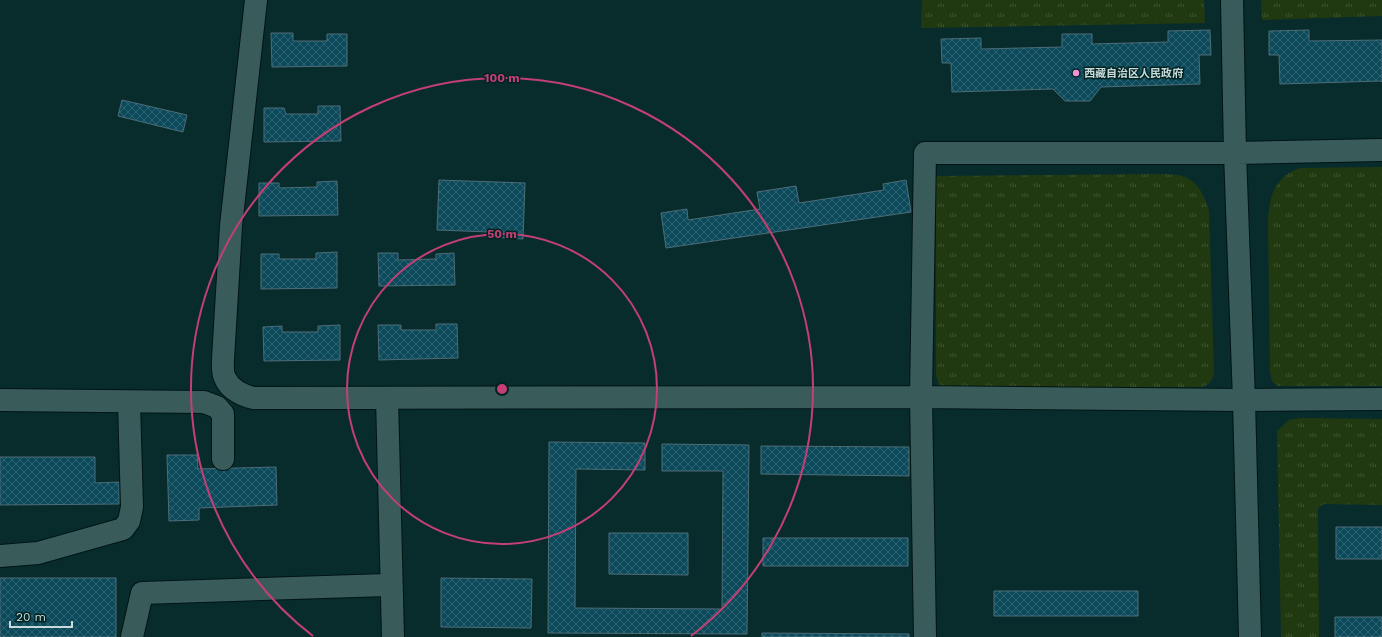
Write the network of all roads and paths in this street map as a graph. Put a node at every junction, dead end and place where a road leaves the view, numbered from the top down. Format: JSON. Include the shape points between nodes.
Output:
{"nodes":[{"id":1,"x":256,"y":0,"type":"edge"},
{"id":2,"x":1232,"y":0,"type":"edge"},
{"id":3,"x":1382,"y":150,"type":"edge"},
{"id":4,"x":1235,"y":153,"type":"junction"},
{"id":5,"x":921,"y":397,"type":"junction"},
{"id":6,"x":387,"y":398,"type":"junction"},
{"id":7,"x":1382,"y":399,"type":"edge"},
{"id":8,"x":0,"y":400,"type":"edge"},
{"id":9,"x":1244,"y":400,"type":"junction"},
{"id":10,"x":128,"y":402,"type":"junction"},
{"id":11,"x":223,"y":459,"type":"dead end"},
{"id":12,"x":0,"y":556,"type":"edge"},
{"id":13,"x":387,"y":585,"type":"dead end"},
{"id":14,"x":132,"y":637,"type":"edge"},
{"id":15,"x":393,"y":637,"type":"edge"},
{"id":16,"x":925,"y":637,"type":"edge"},
{"id":17,"x":1250,"y":637,"type":"edge"}],
"edges":[{"from":1,"to":6,"type":"street","via":[[231,226],[224,378],[231,388],[253,398]]},
{"from":2,"to":4,"type":"street"},
{"from":3,"to":4,"type":"street"},
{"from":4,"to":5,"type":"street","via":[[925,153]]},
{"from":4,"to":9,"type":"street"},
{"from":5,"to":6,"type":"street"},
{"from":5,"to":9,"type":"street"},
{"from":5,"to":16,"type":"street"},
{"from":6,"to":15,"type":"street"},
{"from":7,"to":9,"type":"street"},
{"from":8,"to":10,"type":"street"},
{"from":9,"to":17,"type":"street"},
{"from":10,"to":11,"type":"street","via":[[204,402],[217,407],[223,414]]},
{"from":10,"to":12,"type":"street","via":[[132,507],[123,529],[38,553]]},
{"from":13,"to":14,"type":"street","via":[[142,593]]}]}
